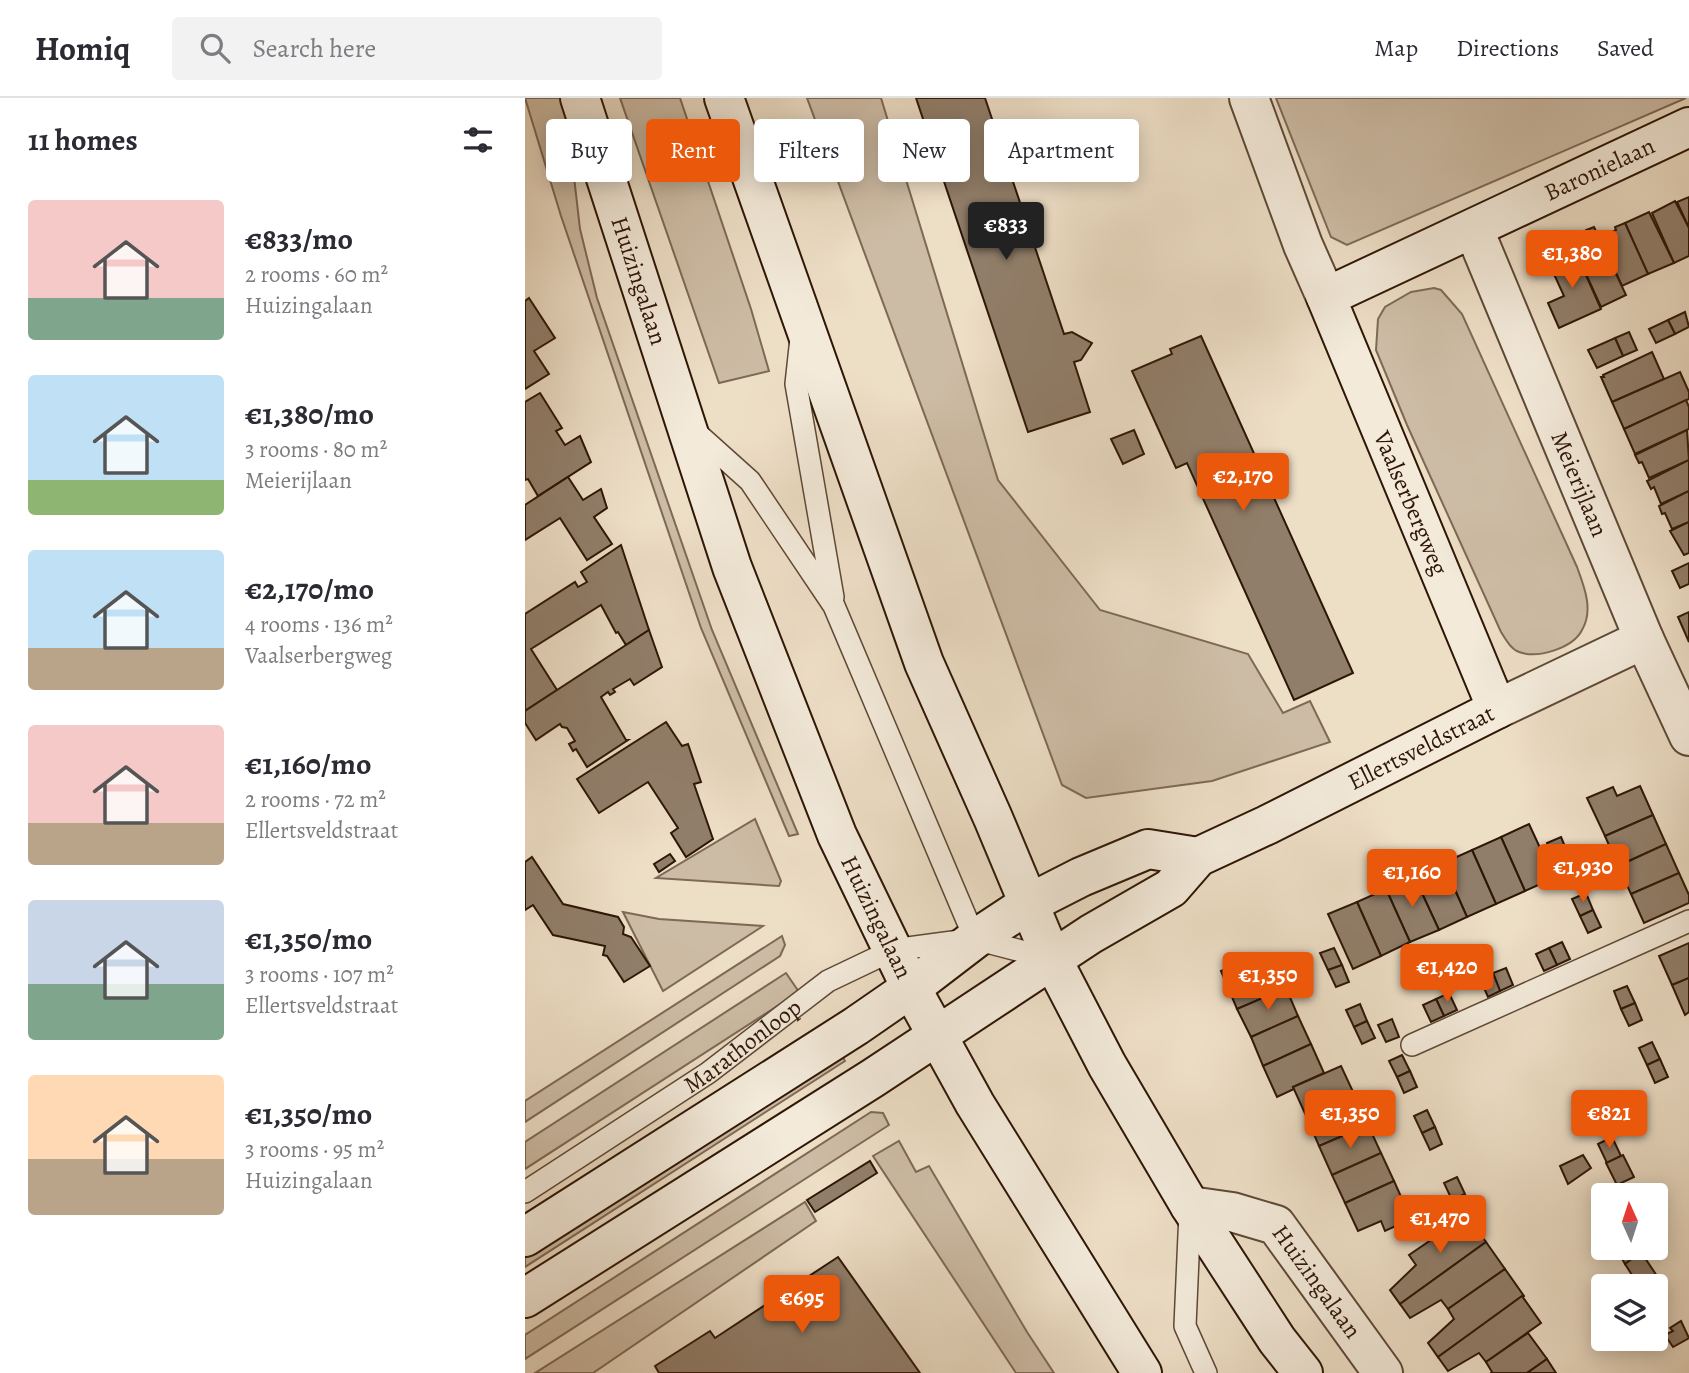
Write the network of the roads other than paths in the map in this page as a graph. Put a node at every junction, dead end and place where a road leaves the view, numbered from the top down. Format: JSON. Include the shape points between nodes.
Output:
{"nodes":[{"id":1,"x":580,"y":98,"type":"edge"},
{"id":2,"x":1249,"y":98,"type":"edge"},
{"id":3,"x":726,"y":101,"type":"edge"},
{"id":4,"x":1689,"y":127,"type":"edge"},
{"id":5,"x":1474,"y":230,"type":"junction"},
{"id":6,"x":1326,"y":297,"type":"junction"},
{"id":7,"x":803,"y":317,"type":"junction"},
{"id":8,"x":687,"y":424,"type":"junction"},
{"id":9,"x":834,"y":606,"type":"junction"},
{"id":10,"x":1644,"y":639,"type":"junction"},
{"id":11,"x":1497,"y":709,"type":"junction"},
{"id":12,"x":1689,"y":736,"type":"edge"},
{"id":13,"x":1198,"y":857,"type":"junction"},
{"id":14,"x":1028,"y":904,"type":"junction"},
{"id":15,"x":1689,"y":921,"type":"edge"},
{"id":16,"x":975,"y":939,"type":"junction"},
{"id":17,"x":893,"y":950,"type":"junction"},
{"id":18,"x":1052,"y":959,"type":"junction"},
{"id":19,"x":911,"y":988,"type":"junction"},
{"id":20,"x":936,"y":1035,"type":"junction"},
{"id":21,"x":1412,"y":1045,"type":"dead end"},
{"id":22,"x":525,"y":1192,"type":"edge"},
{"id":23,"x":1190,"y":1206,"type":"junction"},
{"id":24,"x":525,"y":1237,"type":"edge"},
{"id":25,"x":525,"y":1298,"type":"edge"},
{"id":26,"x":1142,"y":1373,"type":"edge"},
{"id":27,"x":1206,"y":1373,"type":"edge"},
{"id":28,"x":1303,"y":1373,"type":"edge"},
{"id":29,"x":1383,"y":1373,"type":"edge"}],
"edges":[{"from":1,"to":8,"type":"main road","name":"Huizingalaan"},
{"from":2,"to":6,"type":"main road","name":"Vaalserbergweg"},
{"from":3,"to":7,"type":"main road","name":"Huizingalaan"},
{"from":4,"to":5,"type":"main road","name":"Baronielaan"},
{"from":5,"to":6,"type":"main road"},
{"from":5,"to":10,"type":"main road","name":"Meierijlaan"},
{"from":6,"to":11,"type":"main road","name":"Vaalserbergweg"},
{"from":7,"to":9,"type":"lane","name":"Huizingalaan","via":[[796,384]]},
{"from":7,"to":14,"type":"main road","name":"Huizingalaan","via":[[924,663]]},
{"from":8,"to":9,"type":"lane","name":"Huizingalaan","via":[[750,481]]},
{"from":8,"to":17,"type":"main road","name":"Huizingalaan","via":[[732,567],[837,835]]},
{"from":9,"to":16,"type":"lane","name":"Huizingalaan"},
{"from":10,"to":11,"type":"main road","name":"Ellertsveldstraat"},
{"from":10,"to":12,"type":"main road","name":"Meierijlaan"},
{"from":11,"to":13,"type":"main road","name":"Ellertsveldstraat"},
{"from":13,"to":14,"type":"main road","via":[[1148,849]]},
{"from":13,"to":18,"type":"main road","name":"Ellertsveldstraat","via":[[1171,888]]},
{"from":14,"to":16,"type":"main road","name":"Marathonloop"},
{"from":14,"to":18,"type":"main road","name":"Huizingalaan"},
{"from":15,"to":21,"type":"lane"},
{"from":16,"to":17,"type":"lane","name":"Marathonloop"},
{"from":16,"to":18,"type":"lane"},
{"from":16,"to":19,"type":"main road","name":"Marathonloop"},
{"from":17,"to":19,"type":"main road","name":"Huizingalaan"},
{"from":17,"to":22,"type":"lane","name":"Marathonloop","via":[[828,981],[708,1073]]},
{"from":18,"to":20,"type":"main road","name":"Ellertsveldstraat"},
{"from":18,"to":23,"type":"main road","name":"Huizingalaan","via":[[1107,1065]]},
{"from":19,"to":20,"type":"main road","name":"Huizingalaan"},
{"from":19,"to":24,"type":"main road","name":"Marathonloop"},
{"from":20,"to":25,"type":"main road"},
{"from":20,"to":26,"type":"main road","name":"Huizingalaan"},
{"from":23,"to":27,"type":"lane","via":[[1185,1326]]},
{"from":23,"to":28,"type":"main road","name":"Huizingalaan"},
{"from":23,"to":29,"type":"main road","name":"Huizingalaan","via":[[1232,1212],[1276,1226]]}]}
